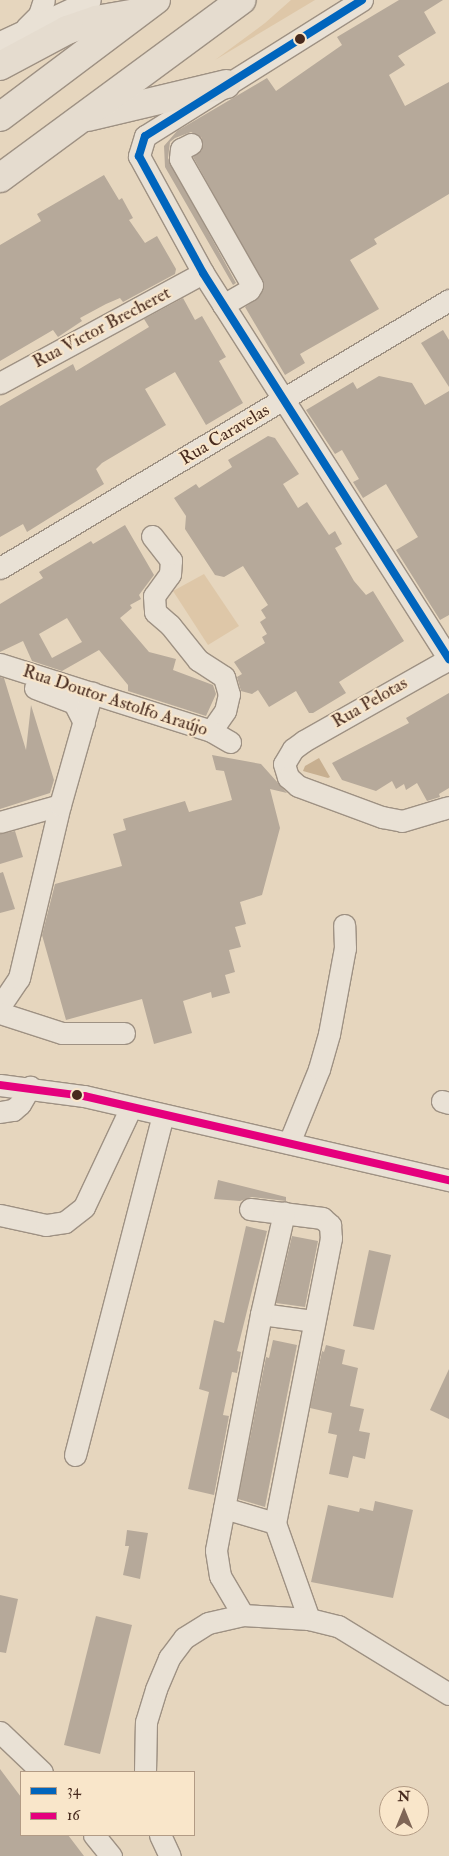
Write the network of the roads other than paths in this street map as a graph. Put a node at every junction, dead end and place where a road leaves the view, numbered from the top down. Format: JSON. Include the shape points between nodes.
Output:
{"nodes":[{"id":1,"x":44,"y":0,"type":"edge"},
{"id":2,"x":90,"y":0,"type":"edge"},
{"id":3,"x":241,"y":0,"type":"edge"},
{"id":4,"x":362,"y":0,"type":"edge"},
{"id":5,"x":148,"y":6,"type":"edge"},
{"id":6,"x":25,"y":29,"type":"junction"},
{"id":7,"x":0,"y":42,"type":"edge"},
{"id":8,"x":0,"y":66,"type":"edge"},
{"id":9,"x":226,"y":84,"type":"junction"},
{"id":10,"x":0,"y":117,"type":"edge"},
{"id":11,"x":82,"y":118,"type":"junction"},
{"id":12,"x":191,"y":144,"type":"dead end"},
{"id":13,"x":0,"y":178,"type":"edge"},
{"id":14,"x":203,"y":273,"type":"junction"},
{"id":15,"x":449,"y":300,"type":"edge"},
{"id":16,"x":223,"y":305,"type":"junction"},
{"id":17,"x":0,"y":383,"type":"edge"},
{"id":18,"x":282,"y":401,"type":"junction"},
{"id":19,"x":152,"y":536,"type":"dead end"},
{"id":20,"x":0,"y":568,"type":"edge"},
{"id":21,"x":449,"y":659,"type":"edge"},
{"id":22,"x":0,"y":664,"type":"edge"},
{"id":23,"x":0,"y":672,"type":"edge"},
{"id":24,"x":92,"y":692,"type":"junction"},
{"id":25,"x":84,"y":723,"type":"junction"},
{"id":26,"x":211,"y":732,"type":"junction"},
{"id":27,"x":230,"y":742,"type":"dead end"},
{"id":28,"x":60,"y":805,"type":"junction"},
{"id":29,"x":449,"y":807,"type":"edge"},
{"id":30,"x":0,"y":822,"type":"edge"},
{"id":31,"x":344,"y":925,"type":"dead end"},
{"id":32,"x":0,"y":1006,"type":"edge"},
{"id":33,"x":0,"y":1013,"type":"edge"},
{"id":34,"x":124,"y":1033,"type":"dead end"},
{"id":35,"x":0,"y":1085,"type":"edge"},
{"id":36,"x":30,"y":1087,"type":"junction"},
{"id":37,"x":130,"y":1107,"type":"junction"},
{"id":38,"x":0,"y":1112,"type":"edge"},
{"id":39,"x":163,"y":1115,"type":"junction"},
{"id":40,"x":289,"y":1143,"type":"junction"},
{"id":41,"x":449,"y":1180,"type":"edge"},
{"id":42,"x":250,"y":1209,"type":"dead end"},
{"id":43,"x":284,"y":1213,"type":"junction"},
{"id":44,"x":0,"y":1215,"type":"edge"},
{"id":45,"x":261,"y":1314,"type":"junction"},
{"id":46,"x":313,"y":1321,"type":"junction"},
{"id":47,"x":75,"y":1455,"type":"dead end"},
{"id":48,"x":224,"y":1508,"type":"junction"},
{"id":49,"x":275,"y":1523,"type":"junction"},
{"id":50,"x":243,"y":1615,"type":"junction"},
{"id":51,"x":309,"y":1619,"type":"junction"},
{"id":52,"x":449,"y":1694,"type":"edge"},
{"id":53,"x":0,"y":1732,"type":"edge"},
{"id":54,"x":41,"y":1771,"type":"edge"},
{"id":55,"x":145,"y":1771,"type":"edge"},
{"id":56,"x":95,"y":1836,"type":"edge"},
{"id":57,"x":160,"y":1836,"type":"edge"},
{"id":58,"x":111,"y":1856,"type":"edge"},
{"id":59,"x":170,"y":1856,"type":"edge"}],
"edges":[{"from":1,"to":6,"type":"street","via":[[39,15]]},
{"from":2,"to":6,"type":"street"},
{"from":3,"to":11,"type":"highway"},
{"from":4,"to":9,"type":"street"},
{"from":5,"to":8,"type":"highway","via":[[67,30]]},
{"from":5,"to":10,"type":"highway"},
{"from":6,"to":7,"type":"street"},
{"from":9,"to":11,"type":"highway"},
{"from":9,"to":14,"type":"street","via":[[145,136],[140,144],[143,168]]},
{"from":11,"to":13,"type":"highway"},
{"from":12,"to":16,"type":"street","via":[[181,149],[180,159],[252,285]]},
{"from":14,"to":16,"type":"street"},
{"from":14,"to":17,"type":"street","name":"Rua Victor Brecheret"},
{"from":15,"to":18,"type":"street","name":"Rua Caravelas"},
{"from":16,"to":18,"type":"street"},
{"from":18,"to":20,"type":"street","name":"Rua Caravelas"},
{"from":18,"to":21,"type":"street"},
{"from":19,"to":26,"type":"street","via":[[171,560],[170,574],[154,596],[154,612],[170,625],[198,660],[224,677],[229,694],[225,711]]},
{"from":21,"to":29,"type":"street","name":"Rua Pelotas","via":[[293,749],[284,764],[288,777],[298,786],[356,810],[402,820]]},
{"from":22,"to":24,"type":"street","name":"Rua Doutor Astolfo Araújo"},
{"from":23,"to":25,"type":"street","via":[[74,703]]},
{"from":24,"to":25,"type":"street"},
{"from":24,"to":26,"type":"street","name":"Rua Doutor Astolfo Araújo"},
{"from":25,"to":28,"type":"street"},
{"from":26,"to":27,"type":"street","name":"Rua Doutor Astolfo Araújo"},
{"from":28,"to":30,"type":"street"},
{"from":28,"to":32,"type":"street","via":[[19,978]]},
{"from":31,"to":40,"type":"street","via":[[345,948],[329,1034],[319,1069]]},
{"from":33,"to":34,"type":"street","via":[[62,1033]]},
{"from":35,"to":36,"type":"street"},
{"from":36,"to":37,"type":"street"},
{"from":36,"to":38,"type":"street","via":[[20,1104]]},
{"from":37,"to":39,"type":"street"},
{"from":37,"to":44,"type":"street","via":[[84,1207],[66,1222],[46,1225]]},
{"from":39,"to":40,"type":"street"},
{"from":39,"to":47,"type":"street"},
{"from":40,"to":41,"type":"street"},
{"from":42,"to":43,"type":"street"},
{"from":43,"to":45,"type":"street"},
{"from":43,"to":46,"type":"street","via":[[322,1218],[330,1225],[331,1238]]},
{"from":45,"to":46,"type":"street"},
{"from":45,"to":48,"type":"street"},
{"from":46,"to":49,"type":"street"},
{"from":48,"to":49,"type":"street"},
{"from":48,"to":50,"type":"street","via":[[216,1550],[220,1576]]},
{"from":49,"to":51,"type":"street"},
{"from":50,"to":51,"type":"street"},
{"from":50,"to":55,"type":"street","via":[[208,1624],[184,1638],[169,1658],[146,1722]]},
{"from":51,"to":52,"type":"street","via":[[338,1626]]},
{"from":53,"to":54,"type":"street"},
{"from":56,"to":58,"type":"street"},
{"from":57,"to":59,"type":"street"}]}
